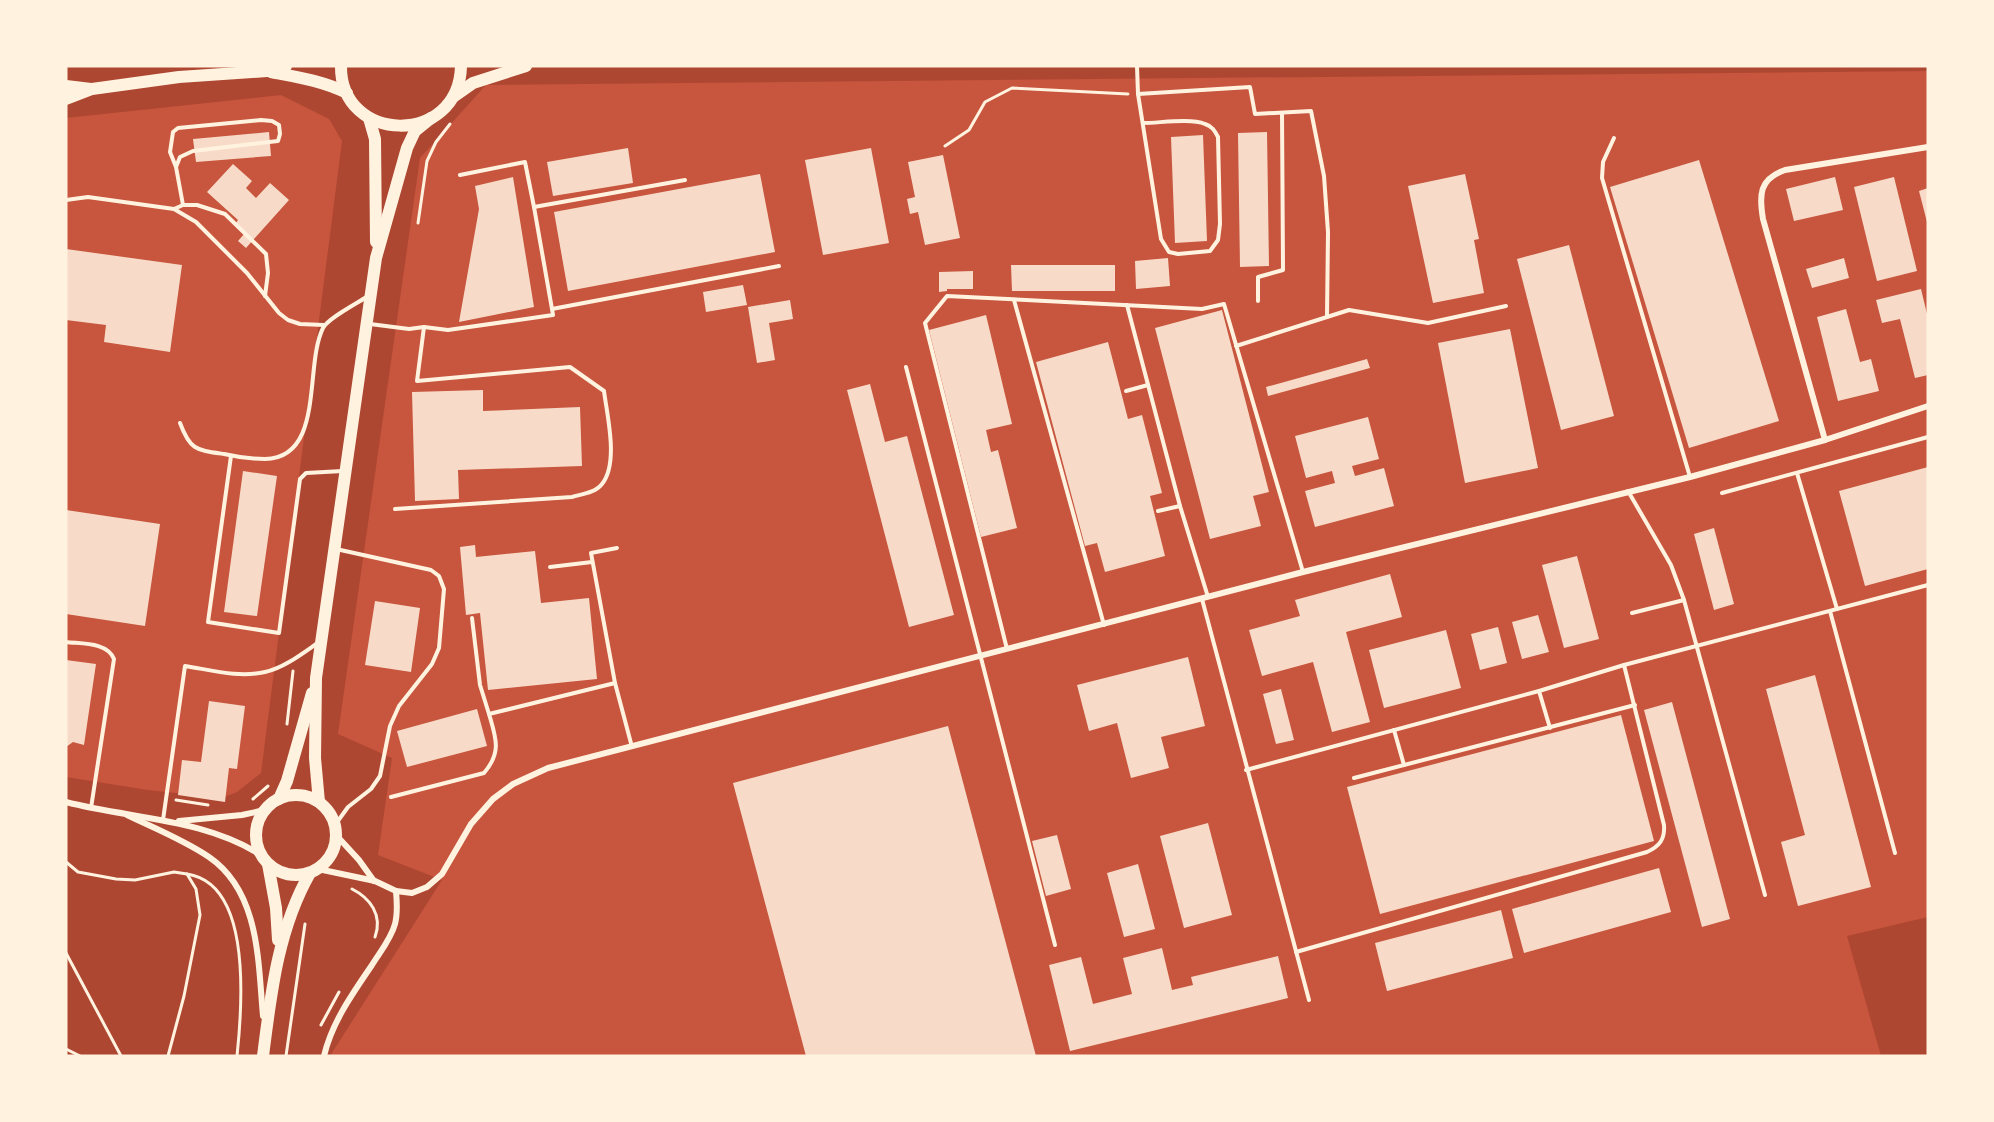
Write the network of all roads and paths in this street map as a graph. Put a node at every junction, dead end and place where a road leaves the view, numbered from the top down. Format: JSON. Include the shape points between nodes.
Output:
{"nodes":[{"id":1,"x":286,"y":66,"type":"edge"},
{"id":2,"x":341,"y":66,"type":"edge"},
{"id":3,"x":461,"y":66,"type":"edge"},
{"id":4,"x":526,"y":66,"type":"edge"},
{"id":5,"x":1137,"y":66,"type":"edge"},
{"id":6,"x":267,"y":71,"type":"junction"},
{"id":7,"x":66,"y":86,"type":"edge"},
{"id":8,"x":92,"y":89,"type":"junction"},
{"id":9,"x":347,"y":93,"type":"junction"},
{"id":10,"x":1138,"y":94,"type":"junction"},
{"id":11,"x":452,"y":98,"type":"junction"},
{"id":12,"x":66,"y":99,"type":"edge"},
{"id":13,"x":1282,"y":113,"type":"junction"},
{"id":14,"x":369,"y":117,"type":"junction"},
{"id":15,"x":456,"y":117,"type":"dead end"},
{"id":16,"x":431,"y":118,"type":"junction"},
{"id":17,"x":1143,"y":123,"type":"junction"},
{"id":18,"x":1614,"y":138,"type":"dead end"},
{"id":19,"x":945,"y":146,"type":"dead end"},
{"id":20,"x":1928,"y":147,"type":"edge"},
{"id":21,"x":176,"y":167,"type":"junction"},
{"id":22,"x":459,"y":175,"type":"dead end"},
{"id":23,"x":685,"y":180,"type":"dead end"},
{"id":24,"x":66,"y":200,"type":"edge"},
{"id":25,"x":183,"y":206,"type":"junction"},
{"id":26,"x":534,"y":207,"type":"junction"},
{"id":27,"x":174,"y":209,"type":"junction"},
{"id":28,"x":418,"y":223,"type":"dead end"},
{"id":29,"x":376,"y":258,"type":"junction"},
{"id":30,"x":779,"y":266,"type":"dead end"},
{"id":31,"x":371,"y":294,"type":"junction"},
{"id":32,"x":265,"y":297,"type":"junction"},
{"id":33,"x":1014,"y":300,"type":"junction"},
{"id":34,"x":1258,"y":301,"type":"dead end"},
{"id":35,"x":1127,"y":305,"type":"junction"},
{"id":36,"x":1506,"y":306,"type":"dead end"},
{"id":37,"x":552,"y":309,"type":"junction"},
{"id":38,"x":1327,"y":317,"type":"junction"},
{"id":39,"x":366,"y":323,"type":"junction"},
{"id":40,"x":324,"y":325,"type":"junction"},
{"id":41,"x":424,"y":327,"type":"junction"},
{"id":42,"x":1236,"y":346,"type":"junction"},
{"id":43,"x":906,"y":367,"type":"dead end"},
{"id":44,"x":1148,"y":385,"type":"junction"},
{"id":45,"x":1126,"y":391,"type":"dead end"},
{"id":46,"x":1928,"y":406,"type":"edge"},
{"id":47,"x":180,"y":423,"type":"dead end"},
{"id":48,"x":1928,"y":437,"type":"edge"},
{"id":49,"x":1825,"y":440,"type":"junction"},
{"id":50,"x":231,"y":456,"type":"junction"},
{"id":51,"x":346,"y":471,"type":"junction"},
{"id":52,"x":1797,"y":472,"type":"junction"},
{"id":53,"x":1690,"y":477,"type":"junction"},
{"id":54,"x":1628,"y":491,"type":"junction"},
{"id":55,"x":1722,"y":493,"type":"dead end"},
{"id":56,"x":1180,"y":506,"type":"junction"},
{"id":57,"x":395,"y":509,"type":"dead end"},
{"id":58,"x":1158,"y":511,"type":"dead end"},
{"id":59,"x":335,"y":548,"type":"junction"},
{"id":60,"x":617,"y":548,"type":"dead end"},
{"id":61,"x":592,"y":562,"type":"junction"},
{"id":62,"x":550,"y":567,"type":"dead end"},
{"id":63,"x":1303,"y":572,"type":"junction"},
{"id":64,"x":1928,"y":585,"type":"edge"},
{"id":65,"x":1205,"y":598,"type":"junction"},
{"id":66,"x":1684,"y":600,"type":"junction"},
{"id":67,"x":1837,"y":609,"type":"junction"},
{"id":68,"x":1830,"y":611,"type":"junction"},
{"id":69,"x":1632,"y":614,"type":"dead end"},
{"id":70,"x":472,"y":618,"type":"dead end"},
{"id":71,"x":1104,"y":625,"type":"junction"},
{"id":72,"x":322,"y":640,"type":"junction"},
{"id":73,"x":66,"y":642,"type":"edge"},
{"id":74,"x":1698,"y":646,"type":"junction"},
{"id":75,"x":1007,"y":649,"type":"junction"},
{"id":76,"x":979,"y":656,"type":"junction"},
{"id":77,"x":295,"y":658,"type":"junction"},
{"id":78,"x":1624,"y":665,"type":"junction"},
{"id":79,"x":316,"y":678,"type":"junction"},
{"id":80,"x":615,"y":683,"type":"junction"},
{"id":81,"x":1539,"y":691,"type":"junction"},
{"id":82,"x":1635,"y":705,"type":"junction"},
{"id":83,"x":489,"y":714,"type":"junction"},
{"id":84,"x":286,"y":724,"type":"dead end"},
{"id":85,"x":1550,"y":728,"type":"junction"},
{"id":86,"x":1394,"y":730,"type":"junction"},
{"id":87,"x":632,"y":747,"type":"junction"},
{"id":88,"x":1404,"y":765,"type":"junction"},
{"id":89,"x":1246,"y":770,"type":"junction"},
{"id":90,"x":1354,"y":778,"type":"dead end"},
{"id":91,"x":276,"y":779,"type":"dead end"},
{"id":92,"x":391,"y":797,"type":"dead end"},
{"id":93,"x":165,"y":799,"type":"junction"},
{"id":94,"x":279,"y":799,"type":"junction"},
{"id":95,"x":66,"y":802,"type":"edge"},
{"id":96,"x":248,"y":802,"type":"dead end"},
{"id":97,"x":319,"y":802,"type":"junction"},
{"id":98,"x":218,"y":806,"type":"dead end"},
{"id":99,"x":91,"y":808,"type":"junction"},
{"id":100,"x":265,"y":810,"type":"junction"},
{"id":101,"x":127,"y":815,"type":"junction"},
{"id":102,"x":163,"y":820,"type":"junction"},
{"id":103,"x":174,"y":821,"type":"junction"},
{"id":104,"x":335,"y":830,"type":"junction"},
{"id":105,"x":1895,"y":853,"type":"dead end"},
{"id":106,"x":264,"y":859,"type":"junction"},
{"id":107,"x":66,"y":862,"type":"edge"},
{"id":108,"x":314,"y":871,"type":"junction"},
{"id":109,"x":187,"y":874,"type":"junction"},
{"id":110,"x":375,"y":881,"type":"junction"},
{"id":111,"x":344,"y":886,"type":"dead end"},
{"id":112,"x":396,"y":891,"type":"junction"},
{"id":113,"x":1765,"y":895,"type":"dead end"},
{"id":114,"x":306,"y":918,"type":"dead end"},
{"id":115,"x":373,"y":943,"type":"dead end"},
{"id":116,"x":1055,"y":945,"type":"dead end"},
{"id":117,"x":1296,"y":952,"type":"junction"},
{"id":118,"x":66,"y":953,"type":"edge"},
{"id":119,"x":277,"y":962,"type":"junction"},
{"id":120,"x":342,"y":987,"type":"dead end"},
{"id":121,"x":1310,"y":1000,"type":"dead end"},
{"id":122,"x":320,"y":1027,"type":"dead end"},
{"id":123,"x":265,"y":1036,"type":"junction"},
{"id":124,"x":66,"y":1049,"type":"edge"},
{"id":125,"x":80,"y":1056,"type":"edge"},
{"id":126,"x":121,"y":1056,"type":"edge"},
{"id":127,"x":168,"y":1056,"type":"edge"},
{"id":128,"x":237,"y":1056,"type":"edge"},
{"id":129,"x":263,"y":1056,"type":"edge"},
{"id":130,"x":286,"y":1056,"type":"edge"},
{"id":131,"x":324,"y":1056,"type":"edge"}],
"edges":[{"from":1,"to":6,"type":"main road"},
{"from":2,"to":9,"type":"main road"},
{"from":3,"to":11,"type":"main road"},
{"from":4,"to":11,"type":"main road","via":[[473,83]]},
{"from":5,"to":10,"type":"lane"},
{"from":6,"to":8,"type":"main road","via":[[179,77]]},
{"from":6,"to":9,"type":"main road"},
{"from":7,"to":8,"type":"main road"},
{"from":8,"to":12,"type":"main road"},
{"from":9,"to":14,"type":"main road"},
{"from":10,"to":13,"type":"lane","via":[[1250,87],[1255,114]]},
{"from":10,"to":17,"type":"lane"},
{"from":10,"to":19,"type":"path","via":[[1012,88],[985,102],[969,130]]},
{"from":11,"to":16,"type":"main road"},
{"from":13,"to":34,"type":"lane","via":[[1283,270],[1258,277]]},
{"from":13,"to":38,"type":"lane","via":[[1311,111],[1324,176]]},
{"from":14,"to":16,"type":"main road","via":[[400,127]]},
{"from":14,"to":29,"type":"main road","via":[[375,139]]},
{"from":15,"to":28,"type":"path","via":[[427,161]]},
{"from":16,"to":29,"type":"main road","via":[[415,131],[407,148]]},
{"from":17,"to":17,"type":"lane","via":[[1206,124],[1218,137],[1220,224],[1218,240],[1210,251],[1178,254],[1164,246]]},
{"from":18,"to":53,"type":"lane","via":[[1603,162],[1602,178]]},
{"from":20,"to":49,"type":"street","via":[[1785,170],[1766,180],[1762,192],[1763,219]]},
{"from":21,"to":21,"type":"lane","via":[[170,140],[178,128],[261,120],[279,125],[278,141],[193,151],[180,157]]},
{"from":21,"to":25,"type":"lane"},
{"from":22,"to":26,"type":"lane","via":[[525,162]]},
{"from":23,"to":26,"type":"lane"},
{"from":24,"to":27,"type":"lane","via":[[88,197]]},
{"from":25,"to":27,"type":"lane"},
{"from":25,"to":32,"type":"lane","via":[[197,205],[225,214],[266,255]]},
{"from":26,"to":37,"type":"lane"},
{"from":27,"to":32,"type":"lane","via":[[196,222],[247,273]]},
{"from":29,"to":31,"type":"main road"},
{"from":30,"to":37,"type":"lane"},
{"from":31,"to":39,"type":"main road"},
{"from":31,"to":40,"type":"lane"},
{"from":32,"to":40,"type":"lane","via":[[288,320]]},
{"from":33,"to":35,"type":"lane"},
{"from":33,"to":71,"type":"lane"},
{"from":33,"to":75,"type":"lane","via":[[947,296],[925,323]]},
{"from":35,"to":42,"type":"lane","via":[[1202,309],[1224,304]]},
{"from":35,"to":44,"type":"lane"},
{"from":36,"to":38,"type":"lane","via":[[1428,323],[1349,310]]},
{"from":37,"to":41,"type":"lane","via":[[553,315],[448,330]]},
{"from":38,"to":42,"type":"lane"},
{"from":39,"to":41,"type":"lane"},
{"from":39,"to":51,"type":"main road"},
{"from":40,"to":50,"type":"lane","via":[[316,347],[305,430],[297,445],[284,456]]},
{"from":41,"to":57,"type":"lane","via":[[417,381],[570,367],[604,391],[611,456],[603,483],[572,497]]},
{"from":42,"to":63,"type":"lane"},
{"from":43,"to":76,"type":"lane"},
{"from":44,"to":45,"type":"lane"},
{"from":44,"to":56,"type":"lane"},
{"from":46,"to":49,"type":"street"},
{"from":47,"to":50,"type":"lane","via":[[192,447]]},
{"from":48,"to":52,"type":"lane"},
{"from":49,"to":53,"type":"street"},
{"from":50,"to":51,"type":"lane","via":[[208,622],[279,633],[300,479],[306,473]]},
{"from":51,"to":59,"type":"main road"},
{"from":52,"to":55,"type":"lane"},
{"from":52,"to":67,"type":"lane"},
{"from":53,"to":54,"type":"street"},
{"from":54,"to":63,"type":"street"},
{"from":54,"to":66,"type":"lane","via":[[1671,565]]},
{"from":56,"to":58,"type":"lane"},
{"from":56,"to":65,"type":"lane"},
{"from":59,"to":72,"type":"main road"},
{"from":59,"to":104,"type":"lane","via":[[431,570],[439,576],[444,589],[439,648],[432,664],[399,706],[390,726],[380,776],[371,789],[348,807]]},
{"from":60,"to":61,"type":"lane","via":[[591,553]]},
{"from":61,"to":62,"type":"lane"},
{"from":61,"to":80,"type":"lane"},
{"from":63,"to":65,"type":"street"},
{"from":64,"to":67,"type":"lane"},
{"from":65,"to":71,"type":"street"},
{"from":65,"to":89,"type":"lane"},
{"from":66,"to":69,"type":"lane"},
{"from":66,"to":74,"type":"lane"},
{"from":67,"to":68,"type":"lane"},
{"from":68,"to":74,"type":"lane"},
{"from":68,"to":105,"type":"lane"},
{"from":70,"to":83,"type":"lane","via":[[480,685]]},
{"from":71,"to":75,"type":"street"},
{"from":72,"to":77,"type":"lane"},
{"from":72,"to":79,"type":"main road"},
{"from":73,"to":99,"type":"lane","via":[[99,646],[114,659]]},
{"from":74,"to":78,"type":"lane"},
{"from":74,"to":113,"type":"lane"},
{"from":75,"to":76,"type":"street"},
{"from":76,"to":87,"type":"street"},
{"from":76,"to":116,"type":"lane"},
{"from":77,"to":84,"type":"path"},
{"from":77,"to":93,"type":"lane","via":[[267,672],[244,675],[185,666]]},
{"from":78,"to":81,"type":"lane"},
{"from":78,"to":82,"type":"lane"},
{"from":79,"to":94,"type":"main road"},
{"from":79,"to":97,"type":"main road"},
{"from":80,"to":83,"type":"lane"},
{"from":80,"to":87,"type":"lane"},
{"from":81,"to":85,"type":"lane"},
{"from":81,"to":86,"type":"lane"},
{"from":82,"to":85,"type":"lane"},
{"from":82,"to":117,"type":"lane","via":[[1664,825],[1659,845],[1647,852]]},
{"from":83,"to":92,"type":"lane","via":[[497,743],[484,773]]},
{"from":85,"to":88,"type":"lane"},
{"from":86,"to":88,"type":"lane"},
{"from":86,"to":89,"type":"lane"},
{"from":87,"to":112,"type":"street","via":[[548,768],[513,784],[477,815],[442,874],[412,893]]},
{"from":88,"to":90,"type":"lane"},
{"from":89,"to":117,"type":"lane"},
{"from":91,"to":96,"type":"path"},
{"from":93,"to":98,"type":"path"},
{"from":93,"to":102,"type":"lane"},
{"from":94,"to":97,"type":"main road","via":[[296,795]]},
{"from":94,"to":100,"type":"main road"},
{"from":95,"to":99,"type":"street"},
{"from":97,"to":104,"type":"main road"},
{"from":99,"to":101,"type":"street"},
{"from":100,"to":103,"type":"street"},
{"from":100,"to":106,"type":"main road","via":[[256,832]]},
{"from":101,"to":102,"type":"street"},
{"from":101,"to":123,"type":"street","via":[[210,858],[236,886],[255,936]]},
{"from":102,"to":103,"type":"street"},
{"from":103,"to":106,"type":"street","via":[[240,842]]},
{"from":104,"to":108,"type":"main road","via":[[330,856]]},
{"from":104,"to":110,"type":"street"},
{"from":106,"to":108,"type":"main road","via":[[289,875]]},
{"from":106,"to":119,"type":"main road","via":[[276,908]]},
{"from":107,"to":109,"type":"path","via":[[78,872],[116,879]]},
{"from":108,"to":110,"type":"street"},
{"from":108,"to":119,"type":"main road","via":[[289,915]]},
{"from":109,"to":127,"type":"path","via":[[196,890],[200,915]]},
{"from":109,"to":128,"type":"path","via":[[214,888],[224,899],[237,940],[241,976]]},
{"from":110,"to":112,"type":"street"},
{"from":111,"to":115,"type":"path","via":[[362,894],[374,908],[377,931]]},
{"from":112,"to":131,"type":"street","via":[[395,925],[346,1005]]},
{"from":114,"to":130,"type":"path"},
{"from":117,"to":121,"type":"lane"},
{"from":118,"to":126,"type":"path"},
{"from":119,"to":123,"type":"main road"},
{"from":120,"to":122,"type":"path"},
{"from":123,"to":129,"type":"main road"},
{"from":124,"to":125,"type":"path"}]}
